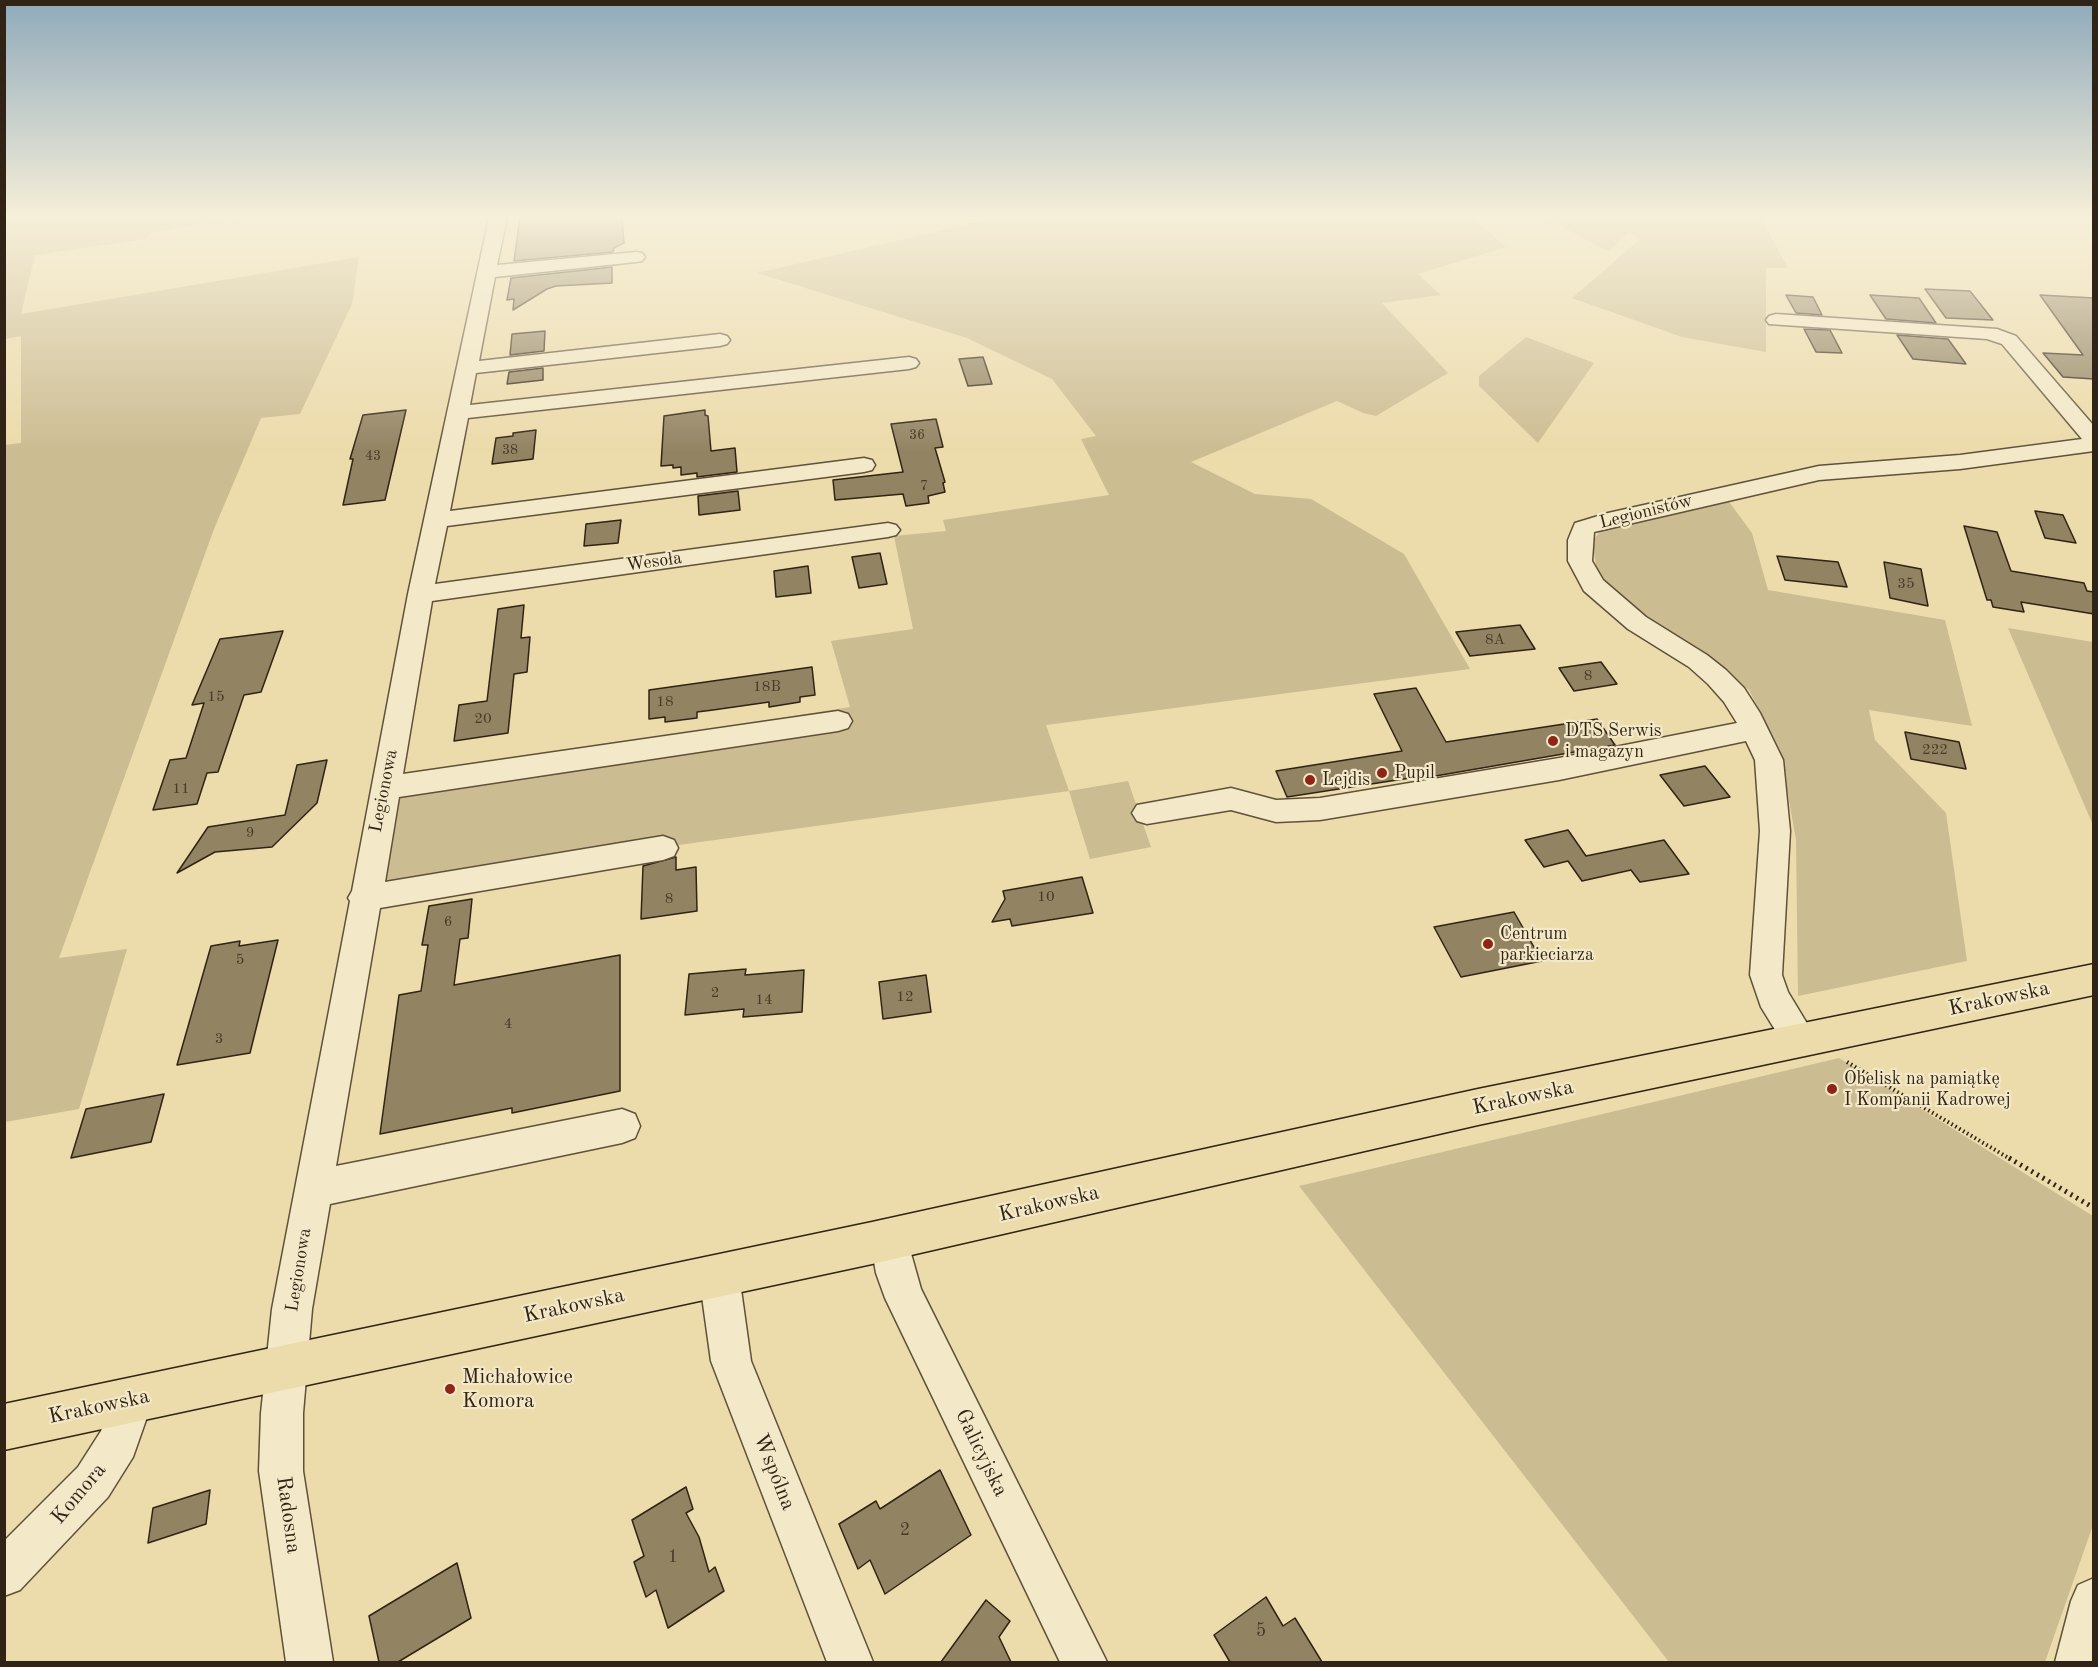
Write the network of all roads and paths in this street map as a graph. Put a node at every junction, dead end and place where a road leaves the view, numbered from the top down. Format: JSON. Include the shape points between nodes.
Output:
{"nodes":[{"id":1,"x":482,"y":296,"type":"edge"},
{"id":2,"x":1776,"y":320,"type":"dead end"},
{"id":3,"x":720,"y":340,"type":"dead end"},
{"id":4,"x":909,"y":363,"type":"dead end"},
{"id":5,"x":467,"y":368,"type":"junction"},
{"id":6,"x":458,"y":413,"type":"junction"},
{"id":7,"x":2094,"y":442,"type":"edge"},
{"id":8,"x":864,"y":465,"type":"dead end"},
{"id":9,"x":436,"y":520,"type":"junction"},
{"id":10,"x":888,"y":530,"type":"dead end"},
{"id":11,"x":421,"y":594,"type":"junction"},
{"id":12,"x":838,"y":721,"type":"dead end"},
{"id":13,"x":1755,"y":729,"type":"junction"},
{"id":14,"x":385,"y":789,"type":"junction"},
{"id":15,"x":1147,"y":813,"type":"dead end"},
{"id":16,"x":663,"y":848,"type":"dead end"},
{"id":17,"x":364,"y":898,"type":"junction"},
{"id":18,"x":2094,"y":979,"type":"edge"},
{"id":19,"x":1800,"y":1040,"type":"junction"},
{"id":20,"x":622,"y":1126,"type":"dead end"},
{"id":21,"x":313,"y":1189,"type":"junction"},
{"id":22,"x":2094,"y":1209,"type":"edge"},
{"id":23,"x":889,"y":1239,"type":"junction"},
{"id":24,"x":719,"y":1275,"type":"junction"},
{"id":25,"x":287,"y":1367,"type":"junction"},
{"id":26,"x":132,"y":1400,"type":"junction"},
{"id":27,"x":4,"y":1427,"type":"edge"},
{"id":28,"x":4,"y":1574,"type":"edge"},
{"id":29,"x":2094,"y":1601,"type":"edge"},
{"id":30,"x":309,"y":1662,"type":"edge"},
{"id":31,"x":850,"y":1662,"type":"edge"},
{"id":32,"x":1084,"y":1662,"type":"edge"},
{"id":33,"x":2078,"y":1662,"type":"edge"}],
"edges":[{"from":1,"to":5,"type":"street","name":"Legionowa"},
{"from":2,"to":7,"type":"street","via":[[1990,333],[2009,340]]},
{"from":3,"to":5,"type":"street"},
{"from":4,"to":6,"type":"street"},
{"from":5,"to":6,"type":"street","name":"Legionowa"},
{"from":6,"to":9,"type":"street","name":"Legionowa"},
{"from":7,"to":13,"type":"street","name":"Legionistów","via":[[1960,462],[1819,473],[1583,528],[1580,561],[1593,585],[1637,623],[1717,677],[1734,695]]},
{"from":8,"to":9,"type":"street"},
{"from":9,"to":11,"type":"street","name":"Legionowa"},
{"from":10,"to":11,"type":"street","name":"Wesoła"},
{"from":11,"to":14,"type":"street","name":"Legionowa"},
{"from":12,"to":14,"type":"street"},
{"from":13,"to":15,"type":"street","via":[[1559,769],[1320,809],[1276,811],[1231,799]]},
{"from":13,"to":19,"type":"street","name":"Legionistów","via":[[1769,760],[1774,831],[1766,975],[1773,997]]},
{"from":14,"to":17,"type":"street","name":"Legionowa"},
{"from":16,"to":17,"type":"street"},
{"from":17,"to":21,"type":"street","name":"Legionowa"},
{"from":18,"to":19,"type":"main road","name":"Krakowska"},
{"from":19,"to":22,"type":"path","via":[[1835,1055]]},
{"from":19,"to":23,"type":"main road","name":"Krakowska","via":[[1478,1107]]},
{"from":20,"to":21,"type":"street"},
{"from":21,"to":25,"type":"street","name":"Legionowa","via":[[292,1309]]},
{"from":23,"to":24,"type":"main road","name":"Krakowska"},
{"from":23,"to":32,"type":"street","name":"Galicyjska","via":[[905,1298]]},
{"from":24,"to":25,"type":"main road","name":"Krakowska"},
{"from":24,"to":31,"type":"street","name":"Wspólna","via":[[731,1361]]},
{"from":25,"to":26,"type":"main road","name":"Krakowska"},
{"from":25,"to":30,"type":"street","name":"Radosna","via":[[281,1471]]},
{"from":26,"to":27,"type":"main road","name":"Krakowska"},
{"from":26,"to":28,"type":"street","name":"Komora","via":[[118,1442],[93,1482]]},
{"from":29,"to":33,"type":"street"}]}
